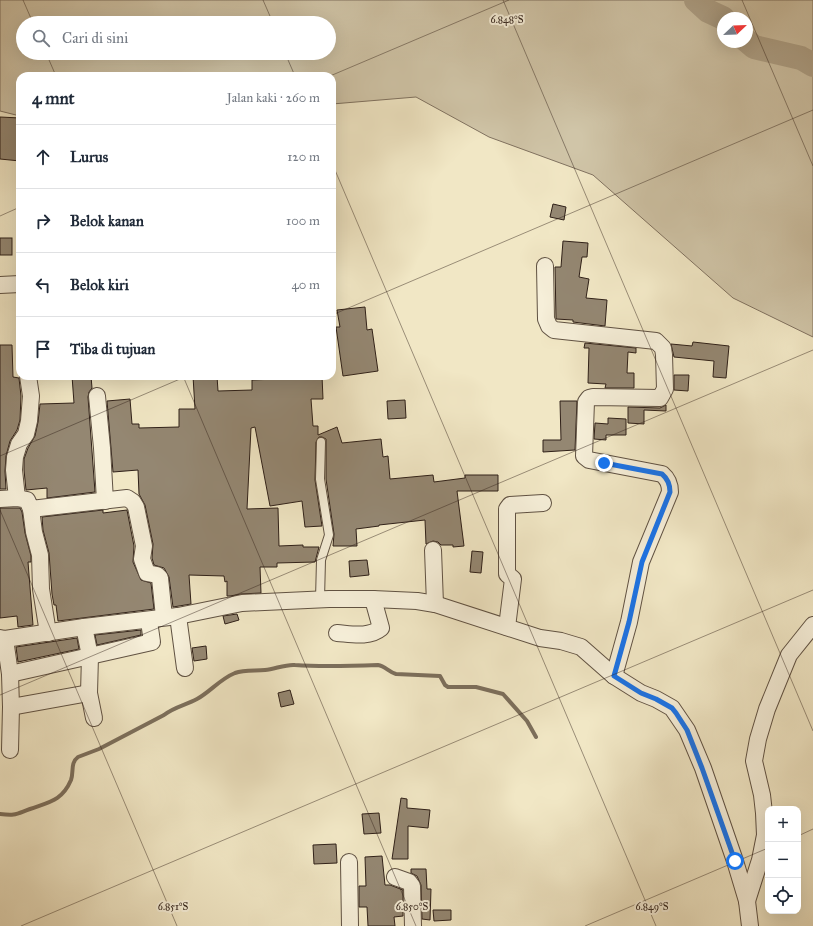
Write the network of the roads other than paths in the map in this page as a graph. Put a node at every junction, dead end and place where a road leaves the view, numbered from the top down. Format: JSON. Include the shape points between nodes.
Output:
{"nodes":[{"id":1,"x":545,"y":266,"type":"dead end"},
{"id":2,"x":16,"y":284,"type":"edge"},
{"id":3,"x":0,"y":285,"type":"edge"},
{"id":4,"x":29,"y":380,"type":"edge"},
{"id":5,"x":97,"y":396,"type":"dead end"},
{"id":6,"x":321,"y":442,"type":"dead end"},
{"id":7,"x":17,"y":498,"type":"junction"},
{"id":8,"x":0,"y":499,"type":"edge"},
{"id":9,"x":105,"y":500,"type":"junction"},
{"id":10,"x":542,"y":503,"type":"dead end"},
{"id":11,"x":31,"y":509,"type":"junction"},
{"id":12,"x":433,"y":550,"type":"dead end"},
{"id":13,"x":320,"y":599,"type":"junction"},
{"id":14,"x":373,"y":600,"type":"junction"},
{"id":15,"x":435,"y":604,"type":"junction"},
{"id":16,"x":171,"y":617,"type":"junction"},
{"id":17,"x":149,"y":620,"type":"junction"},
{"id":18,"x":813,"y":625,"type":"edge"},
{"id":19,"x":84,"y":627,"type":"junction"},
{"id":20,"x":507,"y":627,"type":"junction"},
{"id":21,"x":48,"y":633,"type":"junction"},
{"id":22,"x":337,"y":633,"type":"dead end"},
{"id":23,"x":2,"y":639,"type":"edge"},
{"id":24,"x":90,"y":656,"type":"junction"},
{"id":25,"x":185,"y":668,"type":"dead end"},
{"id":26,"x":10,"y":674,"type":"junction"},
{"id":27,"x":614,"y":676,"type":"junction"},
{"id":28,"x":89,"y":693,"type":"junction"},
{"id":29,"x":11,"y":707,"type":"junction"},
{"id":30,"x":94,"y":718,"type":"dead end"},
{"id":31,"x":10,"y":750,"type":"dead end"},
{"id":32,"x":349,"y":862,"type":"dead end"},
{"id":33,"x":395,"y":877,"type":"dead end"},
{"id":34,"x":747,"y":900,"type":"junction"},
{"id":35,"x":350,"y":926,"type":"edge"},
{"id":36,"x":413,"y":926,"type":"edge"},
{"id":37,"x":750,"y":926,"type":"edge"}],
"edges":[{"from":1,"to":27,"type":"street","via":[[546,319],[554,330],[656,341],[663,348],[665,389],[660,398],[593,397],[586,402],[584,456],[588,460],[662,474],[670,485],[670,492],[642,562]]},
{"from":2,"to":3,"type":"street"},
{"from":4,"to":7,"type":"street","via":[[31,396],[29,421],[15,457]]},
{"from":5,"to":9,"type":"street"},
{"from":6,"to":13,"type":"lane","via":[[320,479],[329,535],[321,560]]},
{"from":7,"to":8,"type":"street"},
{"from":7,"to":11,"type":"street","via":[[27,500]]},
{"from":9,"to":11,"type":"street"},
{"from":9,"to":16,"type":"street","via":[[127,498],[136,507],[144,546],[142,559],[147,573],[160,578]]},
{"from":10,"to":20,"type":"street","via":[[510,505],[507,509],[507,574],[513,579]]},
{"from":11,"to":21,"type":"street","via":[[40,555],[41,588]]},
{"from":12,"to":15,"type":"street"},
{"from":13,"to":14,"type":"street"},
{"from":13,"to":16,"type":"street","via":[[242,603]]},
{"from":14,"to":15,"type":"street"},
{"from":14,"to":22,"type":"street","via":[[381,628],[369,634]]},
{"from":15,"to":20,"type":"street"},
{"from":16,"to":17,"type":"street"},
{"from":16,"to":25,"type":"street"},
{"from":17,"to":19,"type":"street"},
{"from":17,"to":24,"type":"street","via":[[152,642]]},
{"from":18,"to":34,"type":"street","via":[[789,655],[758,739],[754,761],[762,796],[765,836]]},
{"from":19,"to":21,"type":"street"},
{"from":19,"to":24,"type":"street"},
{"from":20,"to":27,"type":"street","via":[[540,638],[581,647]]},
{"from":21,"to":23,"type":"street"},
{"from":23,"to":26,"type":"street"},
{"from":24,"to":26,"type":"street"},
{"from":24,"to":28,"type":"street"},
{"from":26,"to":29,"type":"street"},
{"from":27,"to":34,"type":"street","via":[[672,708],[687,730],[723,824]]},
{"from":28,"to":29,"type":"street"},
{"from":28,"to":30,"type":"street"},
{"from":29,"to":31,"type":"street"},
{"from":32,"to":35,"type":"street"},
{"from":33,"to":36,"type":"street","via":[[410,882],[412,886]]},
{"from":34,"to":37,"type":"street"}]}
